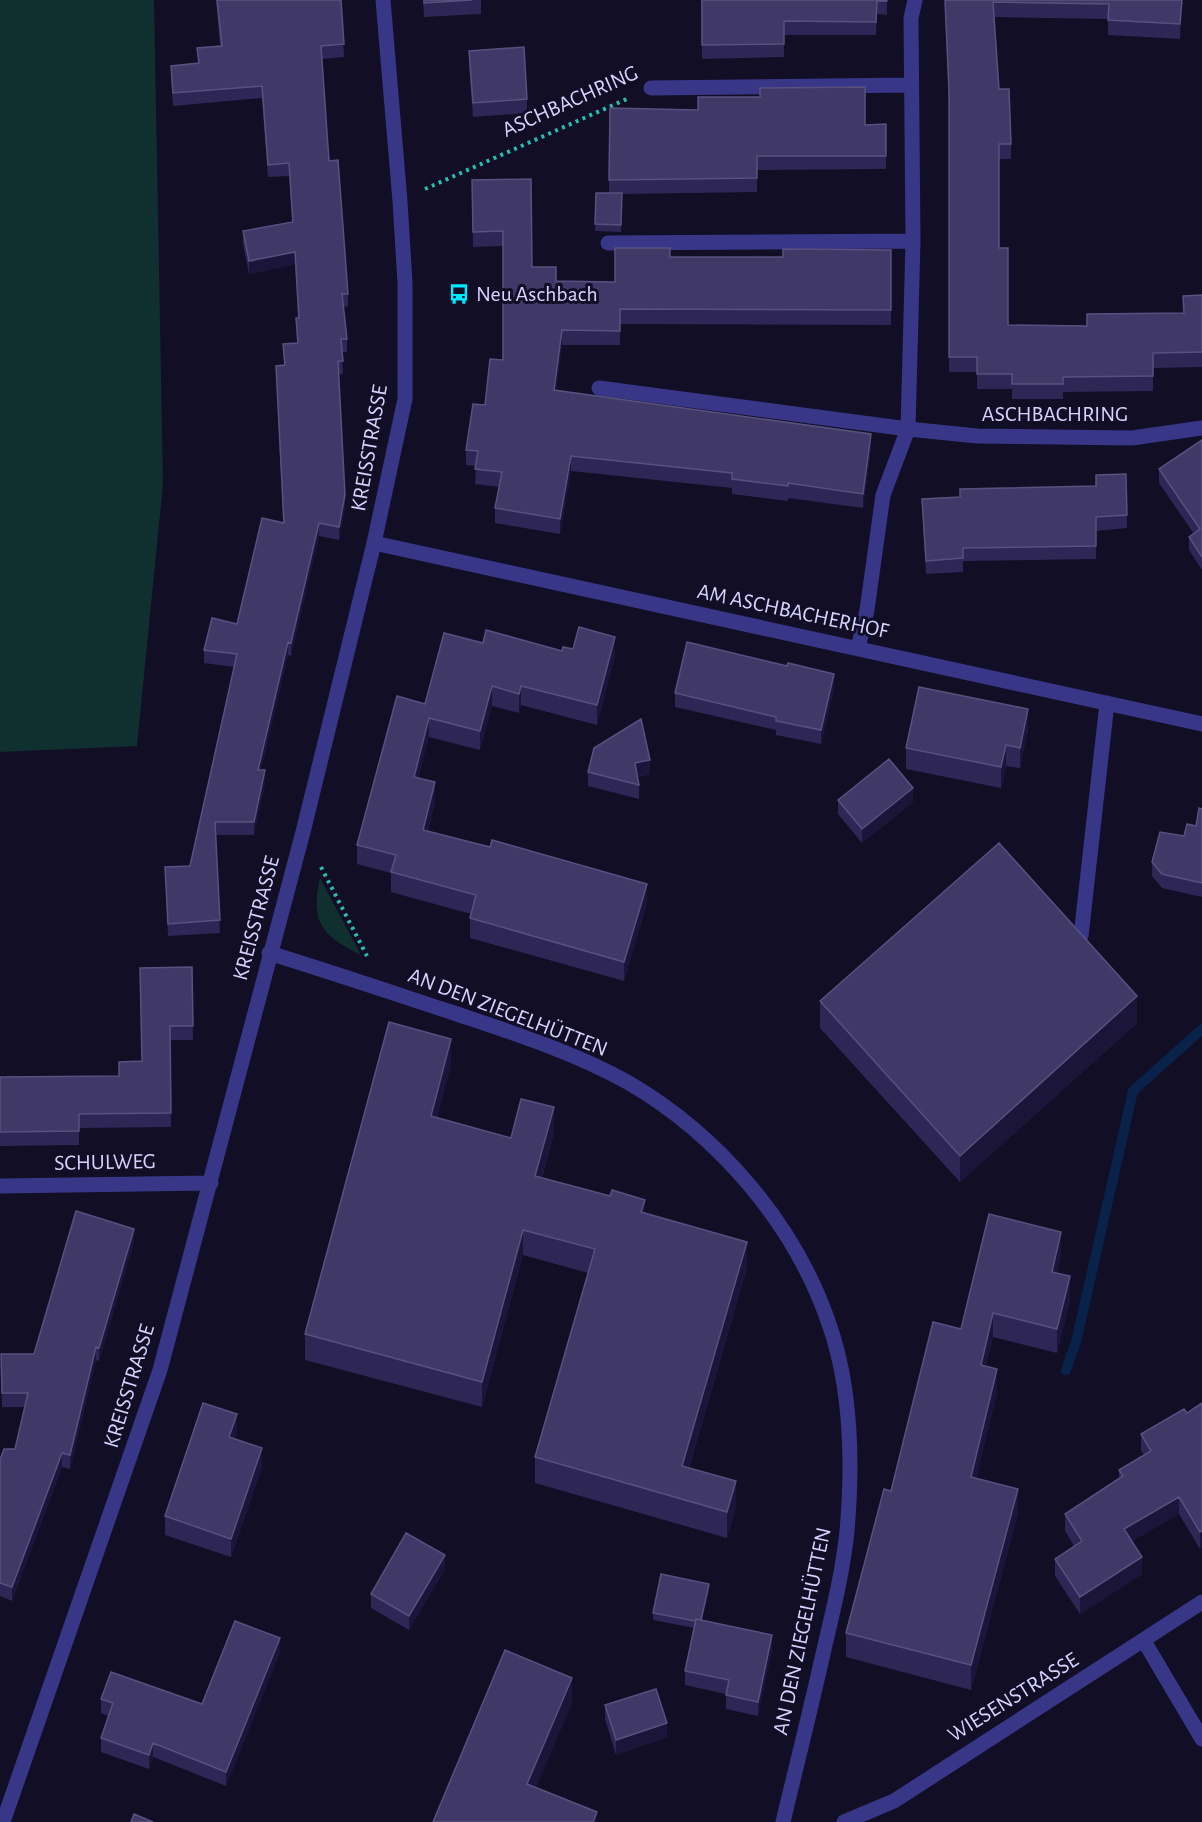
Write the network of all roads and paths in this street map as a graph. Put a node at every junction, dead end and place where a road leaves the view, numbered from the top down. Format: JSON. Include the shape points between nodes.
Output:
{"nodes":[{"id":1,"x":383,"y":0,"type":"edge"},
{"id":2,"x":915,"y":0,"type":"edge"},
{"id":3,"x":911,"y":85,"type":"junction"},
{"id":4,"x":651,"y":88,"type":"joint"},
{"id":5,"x":400,"y":201,"type":"junction"},
{"id":6,"x":913,"y":241,"type":"junction"},
{"id":7,"x":608,"y":243,"type":"dead end"},
{"id":8,"x":599,"y":388,"type":"dead end"},
{"id":9,"x":1202,"y":428,"type":"edge"},
{"id":10,"x":908,"y":429,"type":"junction"},
{"id":11,"x":374,"y":543,"type":"junction"},
{"id":12,"x":858,"y":648,"type":"junction"},
{"id":13,"x":1107,"y":703,"type":"junction"},
{"id":14,"x":1202,"y":724,"type":"edge"},
{"id":15,"x":303,"y":832,"type":"junction"},
{"id":16,"x":1081,"y":936,"type":"edge"},
{"id":17,"x":269,"y":953,"type":"junction"},
{"id":18,"x":384,"y":990,"type":"junction"},
{"id":19,"x":211,"y":1183,"type":"junction"},
{"id":20,"x":0,"y":1186,"type":"edge"},
{"id":21,"x":1202,"y":1602,"type":"edge"},
{"id":22,"x":1144,"y":1641,"type":"junction"},
{"id":23,"x":1202,"y":1739,"type":"edge"},
{"id":24,"x":3,"y":1822,"type":"edge"},
{"id":25,"x":783,"y":1822,"type":"edge"},
{"id":26,"x":844,"y":1822,"type":"edge"}],
"edges":[{"from":1,"to":5,"type":"street","name":"KREISSTRASSE"},
{"from":2,"to":3,"type":"street","via":[[911,18]]},
{"from":3,"to":4,"type":"street","name":"ASCHBACHRING"},
{"from":3,"to":6,"type":"street"},
{"from":4,"to":5,"type":"path","name":"ASCHBACHRING"},
{"from":5,"to":11,"type":"street","name":"KREISSTRASSE","via":[[405,399]]},
{"from":6,"to":7,"type":"street"},
{"from":6,"to":10,"type":"street"},
{"from":8,"to":10,"type":"street","name":"ASCHBACHRING"},
{"from":9,"to":10,"type":"street","name":"ASCHBACHRING","via":[[1132,438],[977,436]]},
{"from":10,"to":12,"type":"street","via":[[883,495]]},
{"from":11,"to":12,"type":"street","name":"AM ASCHBACHERHOF"},
{"from":11,"to":15,"type":"street","name":"KREISSTRASSE"},
{"from":12,"to":13,"type":"street","name":"AM ASCHBACHERHOF"},
{"from":13,"to":14,"type":"street","name":"AM ASCHBACHERHOF"},
{"from":13,"to":16,"type":"street"},
{"from":15,"to":17,"type":"street","name":"KREISSTRASSE"},
{"from":15,"to":18,"type":"path"},
{"from":17,"to":18,"type":"street","name":"AN DEN ZIEGELHÜTTEN"},
{"from":17,"to":19,"type":"street","name":"KREISSTRASSE"},
{"from":18,"to":25,"type":"street","name":"AN DEN ZIEGELHÜTTEN","via":[[570,1055],[628,1083],[730,1163],[790,1239],[809,1273],[829,1323],[845,1392],[850,1480],[839,1584]]},
{"from":19,"to":20,"type":"street","name":"SCHULWEG"},
{"from":19,"to":24,"type":"street","name":"KREISSTRASSE","via":[[160,1370]]},
{"from":21,"to":22,"type":"street","name":"WIESENSTRASSE"},
{"from":22,"to":23,"type":"street"},
{"from":22,"to":26,"type":"street","name":"WIESENSTRASSE","via":[[894,1801]]}]}
